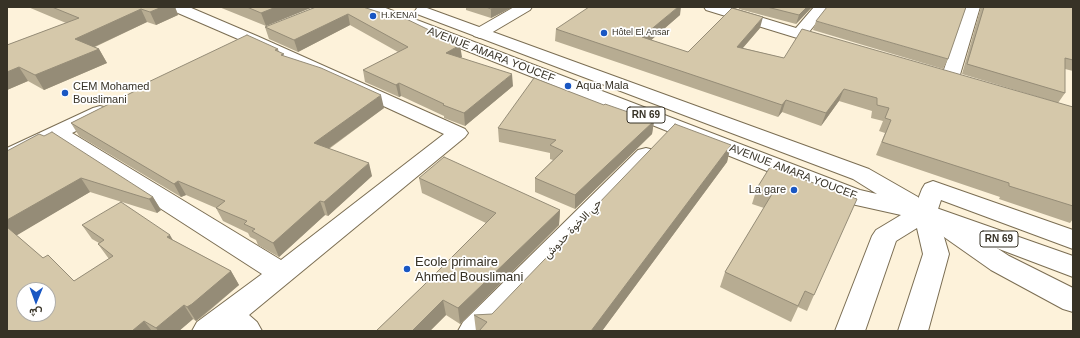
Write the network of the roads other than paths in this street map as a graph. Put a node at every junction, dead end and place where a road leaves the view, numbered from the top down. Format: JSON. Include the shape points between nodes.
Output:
{"nodes":[{"id":1,"x":176,"y":7,"type":"edge"},
{"id":2,"x":370,"y":7,"type":"edge"},
{"id":3,"x":410,"y":7,"type":"edge"},
{"id":4,"x":525,"y":7,"type":"edge"},
{"id":5,"x":711,"y":7,"type":"edge"},
{"id":6,"x":822,"y":7,"type":"edge"},
{"id":7,"x":973,"y":7,"type":"edge"},
{"id":8,"x":273,"y":30,"type":"edge"},
{"id":9,"x":480,"y":33,"type":"junction"},
{"id":10,"x":799,"y":34,"type":"junction"},
{"id":11,"x":251,"y":39,"type":"junction"},
{"id":12,"x":844,"y":48,"type":"edge"},
{"id":13,"x":230,"y":49,"type":"edge"},
{"id":14,"x":950,"y":78,"type":"edge"},
{"id":15,"x":115,"y":105,"type":"edge"},
{"id":16,"x":674,"y":126,"type":"junction"},
{"id":17,"x":57,"y":132,"type":"junction"},
{"id":18,"x":7,"y":156,"type":"edge"},
{"id":19,"x":925,"y":212,"type":"junction"},
{"id":20,"x":1073,"y":240,"type":"edge"},
{"id":21,"x":1073,"y":267,"type":"edge"},
{"id":22,"x":282,"y":274,"type":"junction"},
{"id":23,"x":1073,"y":301,"type":"edge"},
{"id":24,"x":238,"y":322,"type":"edge"},
{"id":25,"x":207,"y":331,"type":"edge"},
{"id":26,"x":473,"y":331,"type":"edge"},
{"id":27,"x":850,"y":331,"type":"edge"},
{"id":28,"x":914,"y":331,"type":"edge"}],
"edges":[{"from":1,"to":11,"type":"street"},
{"from":2,"to":16,"type":"street","name":"AVENUE AMARA YOUCEF","number":"RN 69"},
{"from":3,"to":9,"type":"street","name":"AVENUE AMARA YOUCEF","number":"RN 69"},
{"from":4,"to":9,"type":"street"},
{"from":5,"to":10,"type":"street"},
{"from":6,"to":10,"type":"street"},
{"from":7,"to":14,"type":"street"},
{"from":8,"to":11,"type":"street"},
{"from":9,"to":19,"type":"street","name":"AVENUE AMARA YOUCEF","number":"RN 69","via":[[861,174]]},
{"from":10,"to":12,"type":"street"},
{"from":11,"to":13,"type":"street"},
{"from":11,"to":22,"type":"street","via":[[458,133],[440,160]]},
{"from":15,"to":17,"type":"street"},
{"from":16,"to":19,"type":"street","name":"AVENUE AMARA YOUCEF","number":"RN 69","via":[[855,197]]},
{"from":16,"to":26,"type":"street","name":"حي الاخوة حدوش","via":[[568,218]]},
{"from":17,"to":18,"type":"street"},
{"from":17,"to":22,"type":"street"},
{"from":19,"to":20,"type":"street","via":[[933,189]]},
{"from":19,"to":21,"type":"street","number":"RN 69"},
{"from":19,"to":23,"type":"street","via":[[1000,263]]},
{"from":19,"to":27,"type":"street","via":[[885,236]]},
{"from":19,"to":28,"type":"street","via":[[936,254]]},
{"from":22,"to":24,"type":"street"},
{"from":24,"to":25,"type":"street"}]}
